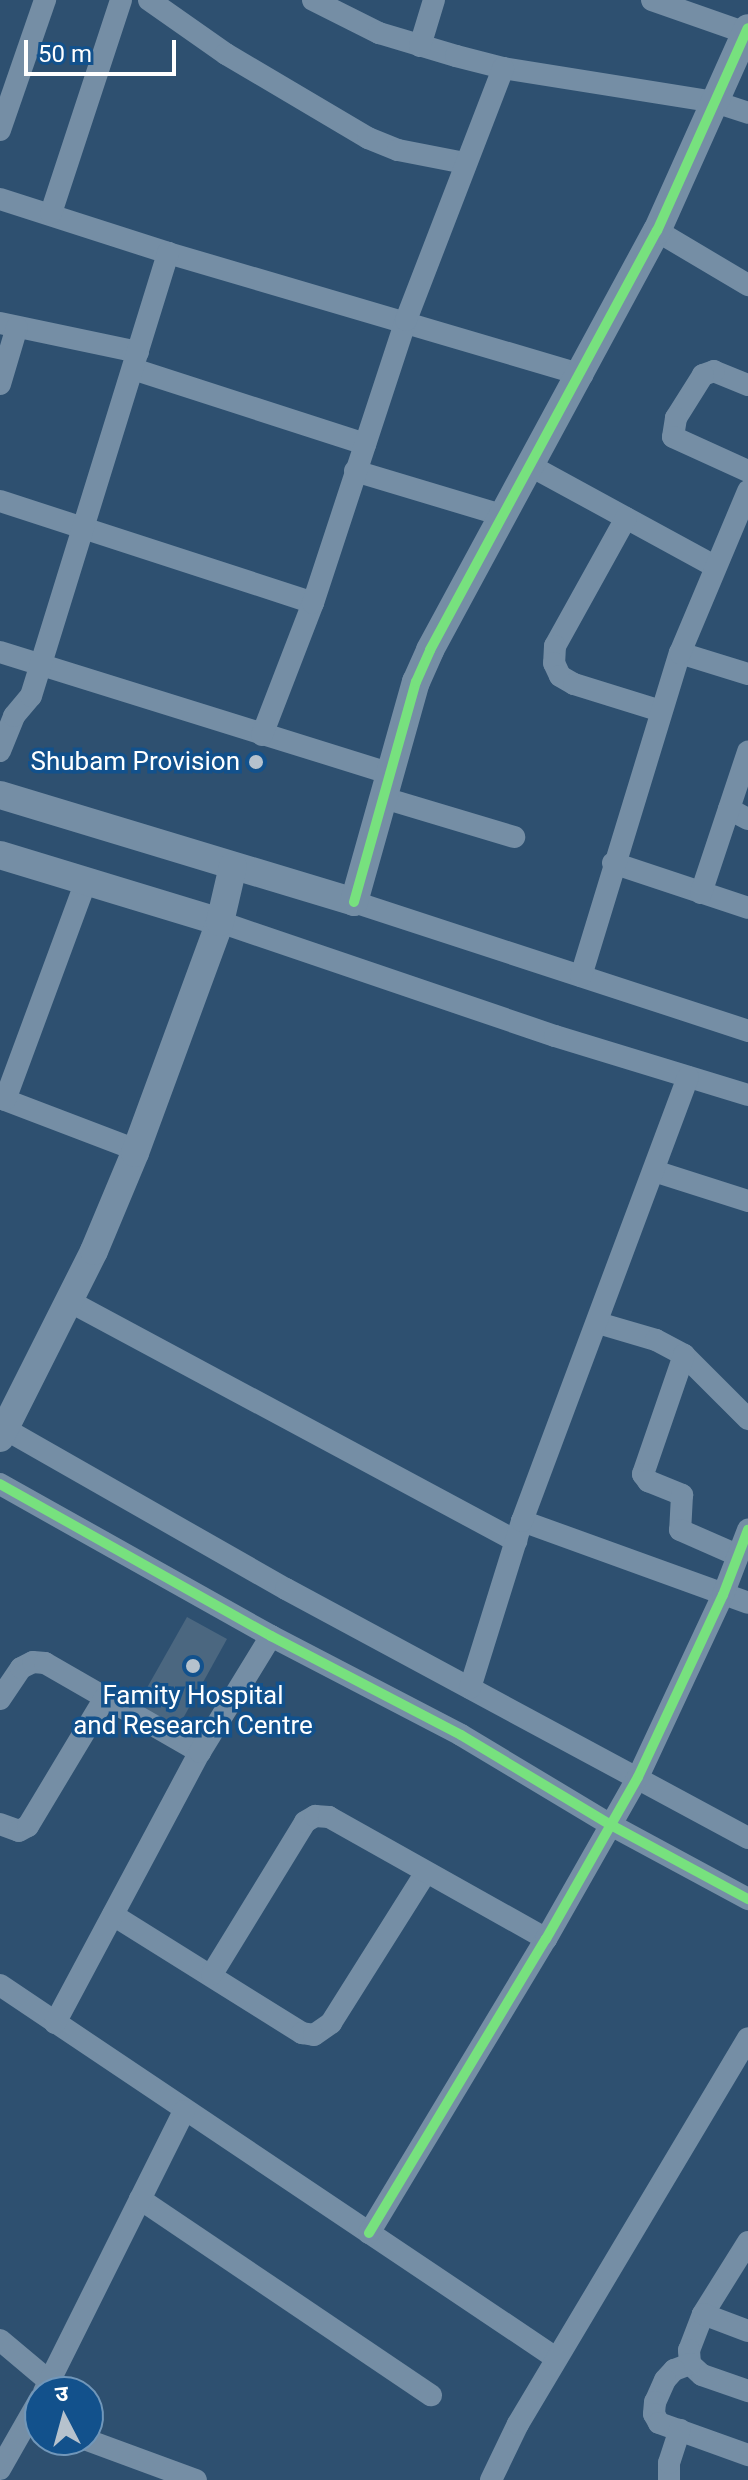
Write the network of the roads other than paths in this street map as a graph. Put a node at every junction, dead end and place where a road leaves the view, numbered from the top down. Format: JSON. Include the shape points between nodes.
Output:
{"nodes":[{"id":1,"x":45,"y":0,"type":"edge"},
{"id":2,"x":121,"y":0,"type":"edge"},
{"id":3,"x":149,"y":0,"type":"edge"},
{"id":4,"x":313,"y":0,"type":"edge"},
{"id":5,"x":434,"y":0,"type":"edge"},
{"id":6,"x":652,"y":0,"type":"edge"},
{"id":7,"x":747,"y":30,"type":"edge"},
{"id":8,"x":420,"y":46,"type":"junction"},
{"id":9,"x":503,"y":68,"type":"junction"},
{"id":10,"x":715,"y":102,"type":"junction"},
{"id":11,"x":748,"y":113,"type":"edge"},
{"id":12,"x":0,"y":130,"type":"edge"},
{"id":13,"x":465,"y":163,"type":"junction"},
{"id":14,"x":0,"y":199,"type":"edge"},
{"id":15,"x":51,"y":213,"type":"junction"},
{"id":16,"x":657,"y":231,"type":"junction"},
{"id":17,"x":168,"y":253,"type":"junction"},
{"id":18,"x":748,"y":285,"type":"edge"},
{"id":19,"x":406,"y":320,"type":"junction"},
{"id":20,"x":8,"y":325,"type":"edge"},
{"id":21,"x":135,"y":360,"type":"junction"},
{"id":22,"x":582,"y":375,"type":"junction"},
{"id":23,"x":0,"y":384,"type":"edge"},
{"id":24,"x":748,"y":385,"type":"edge"},
{"id":25,"x":365,"y":444,"type":"junction"},
{"id":26,"x":529,"y":465,"type":"junction"},
{"id":27,"x":355,"y":471,"type":"junction"},
{"id":28,"x":748,"y":471,"type":"edge"},
{"id":29,"x":748,"y":491,"type":"edge"},
{"id":30,"x":0,"y":501,"type":"edge"},
{"id":31,"x":502,"y":515,"type":"junction"},
{"id":32,"x":626,"y":518,"type":"junction"},
{"id":33,"x":84,"y":528,"type":"junction"},
{"id":34,"x":714,"y":566,"type":"junction"},
{"id":35,"x":313,"y":603,"type":"junction"},
{"id":36,"x":0,"y":652,"type":"edge"},
{"id":37,"x":680,"y":653,"type":"junction"},
{"id":38,"x":41,"y":666,"type":"junction"},
{"id":39,"x":748,"y":674,"type":"edge"},
{"id":40,"x":661,"y":711,"type":"junction"},
{"id":41,"x":262,"y":735,"type":"junction"},
{"id":42,"x":0,"y":751,"type":"edge"},
{"id":43,"x":748,"y":752,"type":"edge"},
{"id":44,"x":387,"y":786,"type":"junction"},
{"id":45,"x":0,"y":795,"type":"edge"},
{"id":46,"x":738,"y":814,"type":"edge"},
{"id":47,"x":514,"y":837,"type":"dead end"},
{"id":48,"x":0,"y":855,"type":"edge"},
{"id":49,"x":613,"y":863,"type":"junction"},
{"id":50,"x":233,"y":866,"type":"junction"},
{"id":51,"x":86,"y":881,"type":"junction"},
{"id":52,"x":701,"y":893,"type":"junction"},
{"id":53,"x":354,"y":902,"type":"junction"},
{"id":54,"x":748,"y":908,"type":"edge"},
{"id":55,"x":220,"y":922,"type":"junction"},
{"id":56,"x":581,"y":976,"type":"junction"},
{"id":57,"x":748,"y":1031,"type":"edge"},
{"id":58,"x":688,"y":1077,"type":"junction"},
{"id":59,"x":748,"y":1095,"type":"edge"},
{"id":60,"x":2,"y":1099,"type":"edge"},
{"id":61,"x":136,"y":1150,"type":"junction"},
{"id":62,"x":654,"y":1171,"type":"junction"},
{"id":63,"x":748,"y":1201,"type":"edge"},
{"id":64,"x":67,"y":1300,"type":"junction"},
{"id":65,"x":598,"y":1323,"type":"junction"},
{"id":66,"x":684,"y":1355,"type":"junction"},
{"id":67,"x":746,"y":1412,"type":"edge"},
{"id":68,"x":2,"y":1431,"type":"edge"},
{"id":69,"x":0,"y":1484,"type":"edge"},
{"id":70,"x":748,"y":1530,"type":"edge"},
{"id":71,"x":519,"y":1531,"type":"junction"},
{"id":72,"x":737,"y":1555,"type":"junction"},
{"id":73,"x":723,"y":1595,"type":"junction"},
{"id":74,"x":748,"y":1603,"type":"edge"},
{"id":75,"x":271,"y":1636,"type":"junction"},
{"id":76,"x":470,"y":1688,"type":"junction"},
{"id":77,"x":105,"y":1698,"type":"junction"},
{"id":78,"x":0,"y":1699,"type":"edge"},
{"id":79,"x":200,"y":1752,"type":"junction"},
{"id":80,"x":638,"y":1777,"type":"junction"},
{"id":81,"x":0,"y":1824,"type":"edge"},
{"id":82,"x":611,"y":1825,"type":"junction"},
{"id":83,"x":748,"y":1838,"type":"edge"},
{"id":84,"x":425,"y":1874,"type":"junction"},
{"id":85,"x":748,"y":1899,"type":"edge"},
{"id":86,"x":113,"y":1915,"type":"junction"},
{"id":87,"x":546,"y":1939,"type":"junction"},
{"id":88,"x":212,"y":1974,"type":"junction"},
{"id":89,"x":1,"y":1987,"type":"edge"},
{"id":90,"x":55,"y":2023,"type":"junction"},
{"id":91,"x":748,"y":2038,"type":"edge"},
{"id":92,"x":184,"y":2111,"type":"junction"},
{"id":93,"x":140,"y":2199,"type":"junction"},
{"id":94,"x":369,"y":2233,"type":"junction"},
{"id":95,"x":748,"y":2242,"type":"edge"},
{"id":96,"x":738,"y":2279,"type":"edge"},
{"id":97,"x":703,"y":2314,"type":"junction"},
{"id":98,"x":748,"y":2331,"type":"edge"},
{"id":99,"x":0,"y":2340,"type":"edge"},
{"id":100,"x":556,"y":2358,"type":"junction"},
{"id":101,"x":690,"y":2364,"type":"junction"},
{"id":102,"x":54,"y":2376,"type":"edge"},
{"id":103,"x":24,"y":2377,"type":"edge"},
{"id":104,"x":748,"y":2391,"type":"edge"},
{"id":105,"x":431,"y":2395,"type":"dead end"},
{"id":106,"x":24,"y":2430,"type":"edge"},
{"id":107,"x":680,"y":2430,"type":"junction"},
{"id":108,"x":104,"y":2446,"type":"edge"},
{"id":109,"x":748,"y":2455,"type":"edge"},
{"id":110,"x":0,"y":2469,"type":"edge"},
{"id":111,"x":196,"y":2480,"type":"edge"},
{"id":112,"x":491,"y":2480,"type":"edge"},
{"id":113,"x":669,"y":2480,"type":"edge"}],
"edges":[{"from":1,"to":12,"type":"street"},
{"from":2,"to":15,"type":"street"},
{"from":3,"to":13,"type":"street","via":[[226,54],[368,138],[398,150]]},
{"from":4,"to":8,"type":"street","via":[[379,33]]},
{"from":5,"to":8,"type":"street"},
{"from":6,"to":7,"type":"street"},
{"from":7,"to":10,"type":"street"},
{"from":8,"to":9,"type":"street"},
{"from":9,"to":10,"type":"street"},
{"from":9,"to":13,"type":"street"},
{"from":10,"to":11,"type":"street"},
{"from":10,"to":16,"type":"street"},
{"from":13,"to":19,"type":"street"},
{"from":14,"to":15,"type":"street"},
{"from":15,"to":17,"type":"street"},
{"from":16,"to":18,"type":"street"},
{"from":16,"to":22,"type":"street"},
{"from":17,"to":19,"type":"street"},
{"from":17,"to":21,"type":"street"},
{"from":19,"to":22,"type":"street"},
{"from":19,"to":25,"type":"street"},
{"from":20,"to":21,"type":"street"},
{"from":20,"to":23,"type":"street"},
{"from":21,"to":25,"type":"street"},
{"from":21,"to":33,"type":"street"},
{"from":22,"to":26,"type":"street"},
{"from":24,"to":28,"type":"street","via":[[714,371],[703,375],[676,418],[673,437]]},
{"from":25,"to":27,"type":"street"},
{"from":26,"to":31,"type":"street"},
{"from":26,"to":32,"type":"street"},
{"from":27,"to":31,"type":"street"},
{"from":27,"to":35,"type":"street"},
{"from":29,"to":34,"type":"street"},
{"from":30,"to":33,"type":"street"},
{"from":31,"to":44,"type":"street","via":[[416,682]]},
{"from":32,"to":34,"type":"street"},
{"from":32,"to":40,"type":"street","via":[[555,646],[554,663],[560,676],[574,684]]},
{"from":33,"to":35,"type":"street"},
{"from":33,"to":38,"type":"street"},
{"from":34,"to":37,"type":"street"},
{"from":35,"to":41,"type":"street"},
{"from":36,"to":38,"type":"street"},
{"from":37,"to":39,"type":"street"},
{"from":37,"to":40,"type":"street"},
{"from":38,"to":41,"type":"street"},
{"from":38,"to":42,"type":"street","via":[[31,696],[14,716]]},
{"from":40,"to":49,"type":"street"},
{"from":41,"to":44,"type":"street"},
{"from":43,"to":46,"type":"street"},
{"from":44,"to":47,"type":"street"},
{"from":44,"to":53,"type":"street"},
{"from":45,"to":50,"type":"street"},
{"from":46,"to":52,"type":"street"},
{"from":48,"to":51,"type":"street"},
{"from":49,"to":52,"type":"street"},
{"from":49,"to":56,"type":"street"},
{"from":50,"to":53,"type":"street"},
{"from":50,"to":55,"type":"street"},
{"from":51,"to":55,"type":"street"},
{"from":51,"to":60,"type":"street"},
{"from":52,"to":54,"type":"street"},
{"from":53,"to":56,"type":"street"},
{"from":55,"to":58,"type":"street"},
{"from":55,"to":61,"type":"street"},
{"from":56,"to":57,"type":"street"},
{"from":58,"to":59,"type":"street"},
{"from":58,"to":62,"type":"street"},
{"from":60,"to":61,"type":"street"},
{"from":61,"to":64,"type":"street","via":[[94,1251]]},
{"from":62,"to":63,"type":"street"},
{"from":62,"to":65,"type":"street"},
{"from":64,"to":68,"type":"street"},
{"from":64,"to":71,"type":"street"},
{"from":65,"to":66,"type":"street","via":[[656,1340]]},
{"from":65,"to":71,"type":"street"},
{"from":66,"to":67,"type":"street"},
{"from":66,"to":72,"type":"street","via":[[643,1474],[682,1495],[680,1530]]},
{"from":68,"to":76,"type":"street"},
{"from":69,"to":75,"type":"street"},
{"from":70,"to":72,"type":"street"},
{"from":71,"to":73,"type":"street"},
{"from":71,"to":76,"type":"street"},
{"from":72,"to":73,"type":"street"},
{"from":73,"to":74,"type":"street"},
{"from":73,"to":80,"type":"street"},
{"from":75,"to":79,"type":"street"},
{"from":75,"to":82,"type":"street","via":[[461,1735]]},
{"from":76,"to":80,"type":"street"},
{"from":77,"to":78,"type":"street","via":[[45,1663],[33,1662],[21,1668]]},
{"from":77,"to":79,"type":"street"},
{"from":77,"to":81,"type":"street","via":[[28,1826],[19,1831]]},
{"from":79,"to":86,"type":"street"},
{"from":80,"to":82,"type":"street"},
{"from":80,"to":83,"type":"street"},
{"from":82,"to":85,"type":"street"},
{"from":82,"to":87,"type":"street"},
{"from":84,"to":87,"type":"street"},
{"from":84,"to":88,"type":"street","via":[[329,1817],[315,1816],[305,1822]]},
{"from":84,"to":88,"type":"street","via":[[324,2031],[302,2033]]},
{"from":86,"to":88,"type":"street"},
{"from":86,"to":90,"type":"street"},
{"from":87,"to":94,"type":"street"},
{"from":89,"to":90,"type":"street"},
{"from":90,"to":92,"type":"street"},
{"from":91,"to":100,"type":"street"},
{"from":92,"to":93,"type":"street"},
{"from":92,"to":94,"type":"street"},
{"from":93,"to":102,"type":"street"},
{"from":93,"to":105,"type":"street"},
{"from":94,"to":100,"type":"street"},
{"from":95,"to":96,"type":"street"},
{"from":96,"to":97,"type":"street"},
{"from":97,"to":98,"type":"street"},
{"from":97,"to":101,"type":"street","via":[[692,2336]]},
{"from":99,"to":103,"type":"street"},
{"from":100,"to":112,"type":"street"},
{"from":101,"to":104,"type":"street","via":[[702,2375]]},
{"from":101,"to":107,"type":"street","via":[[674,2370],[655,2402],[659,2423]]},
{"from":106,"to":110,"type":"street"},
{"from":107,"to":109,"type":"street"},
{"from":107,"to":113,"type":"street"},
{"from":108,"to":111,"type":"street"}]}
